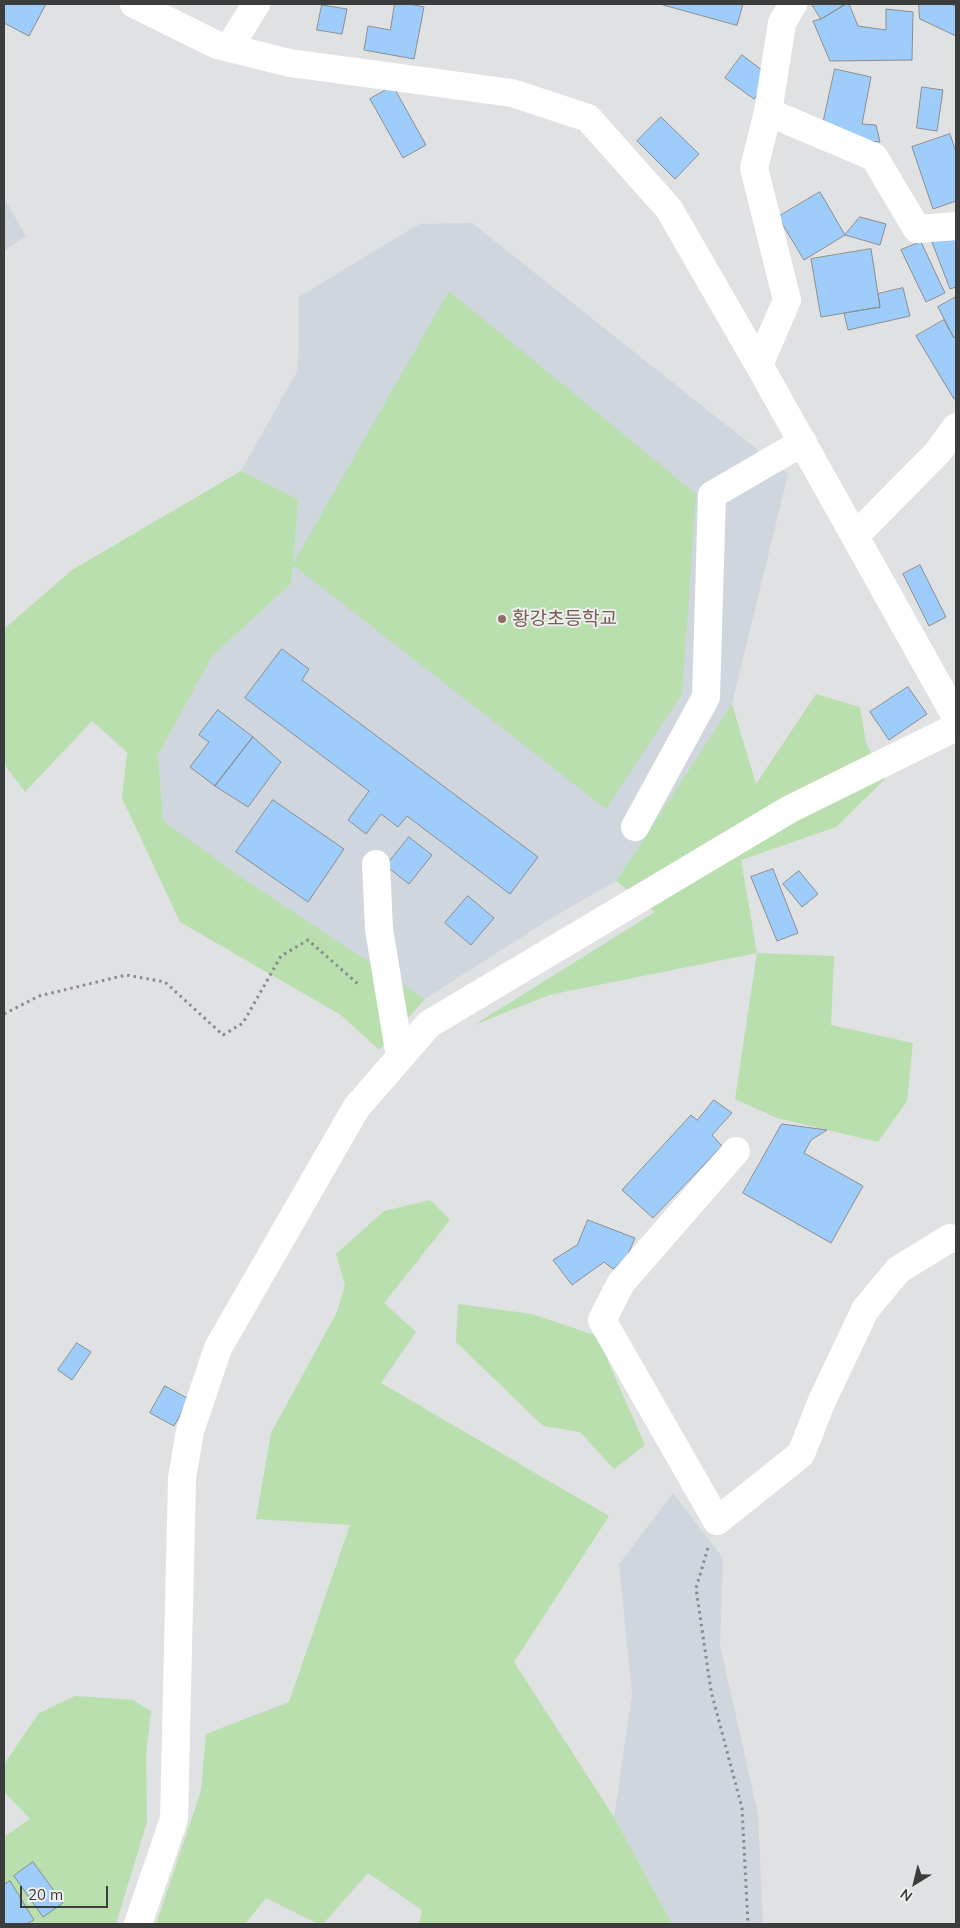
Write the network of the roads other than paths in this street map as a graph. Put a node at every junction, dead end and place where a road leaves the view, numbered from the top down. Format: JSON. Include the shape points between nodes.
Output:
{"nodes":[{"id":1,"x":134,"y":4,"type":"edge"},
{"id":2,"x":256,"y":4,"type":"edge"},
{"id":3,"x":793,"y":4,"type":"edge"},
{"id":4,"x":229,"y":48,"type":"junction"},
{"id":5,"x":768,"y":112,"type":"junction"},
{"id":6,"x":956,"y":226,"type":"edge"},
{"id":7,"x":760,"y":365,"type":"junction"},
{"id":8,"x":956,"y":427,"type":"edge"},
{"id":9,"x":803,"y":442,"type":"junction"},
{"id":10,"x":855,"y":536,"type":"junction"},
{"id":11,"x":956,"y":717,"type":"edge"},
{"id":12,"x":956,"y":726,"type":"edge"},
{"id":13,"x":635,"y":827,"type":"dead end"},
{"id":14,"x":376,"y":864,"type":"dead end"},
{"id":15,"x":400,"y":1058,"type":"junction"},
{"id":16,"x":736,"y":1151,"type":"dead end"},
{"id":17,"x":956,"y":1239,"type":"edge"},
{"id":18,"x":138,"y":1924,"type":"edge"}],
"edges":[{"from":1,"to":4,"type":"street","via":[[216,45]]},
{"from":2,"to":4,"type":"street"},
{"from":3,"to":5,"type":"street","via":[[782,24]]},
{"from":4,"to":7,"type":"street","via":[[290,63],[512,93],[588,118],[669,209]]},
{"from":5,"to":6,"type":"street","via":[[874,157],[917,229]]},
{"from":5,"to":7,"type":"street","via":[[754,168],[787,300]]},
{"from":7,"to":9,"type":"street"},
{"from":8,"to":10,"type":"street","via":[[938,452]]},
{"from":9,"to":10,"type":"street"},
{"from":9,"to":13,"type":"street","via":[[712,495],[706,697]]},
{"from":10,"to":11,"type":"street"},
{"from":12,"to":15,"type":"street","via":[[790,809],[437,1019]]},
{"from":14,"to":15,"type":"street","via":[[378,929]]},
{"from":15,"to":18,"type":"street","via":[[356,1108],[218,1348],[190,1431],[182,1478],[174,1818]]},
{"from":16,"to":17,"type":"street","via":[[622,1283],[602,1320],[717,1521],[801,1454],[865,1310],[898,1270],[950,1238]]}]}
